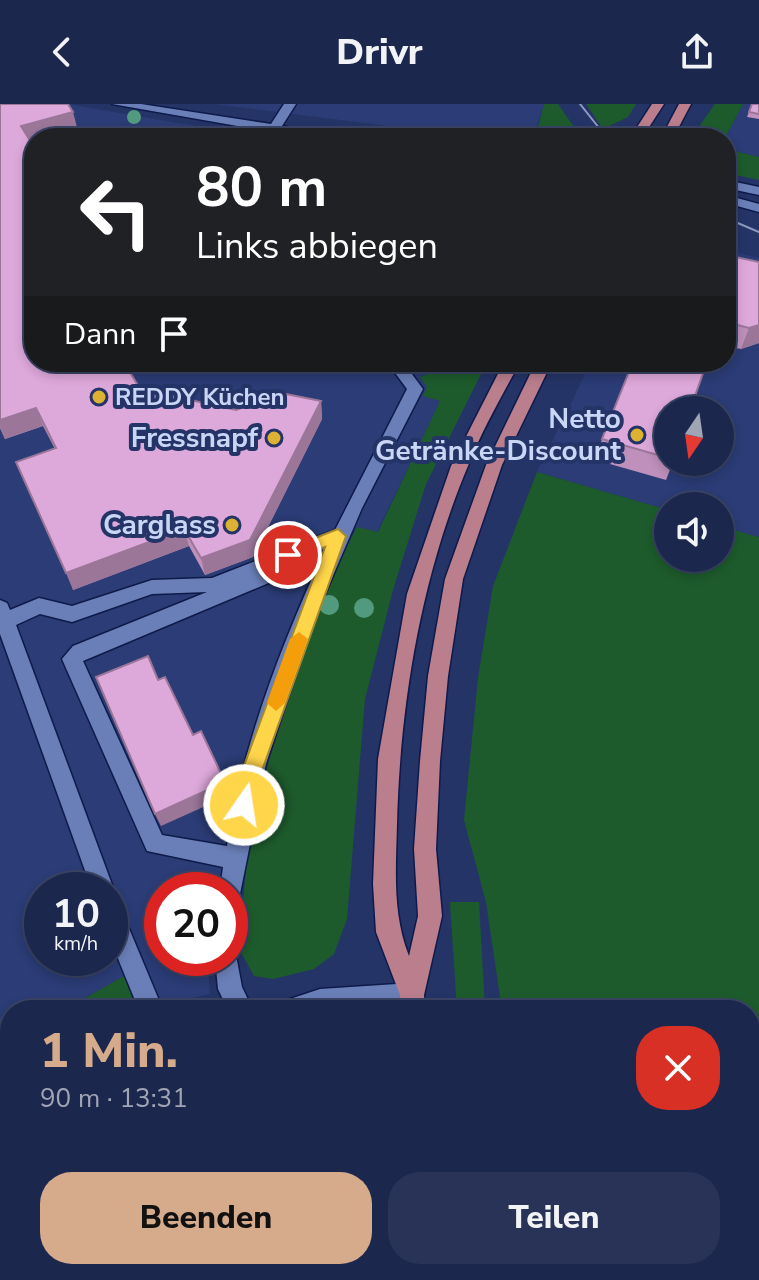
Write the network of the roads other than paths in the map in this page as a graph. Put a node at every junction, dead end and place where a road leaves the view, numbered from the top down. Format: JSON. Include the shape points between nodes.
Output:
{"nodes":[{"id":1,"x":118,"y":104,"type":"edge"},
{"id":2,"x":290,"y":104,"type":"edge"},
{"id":3,"x":658,"y":104,"type":"edge"},
{"id":4,"x":685,"y":104,"type":"edge"},
{"id":5,"x":240,"y":128,"type":"edge"},
{"id":6,"x":274,"y":128,"type":"edge"},
{"id":7,"x":642,"y":128,"type":"edge"},
{"id":8,"x":672,"y":128,"type":"edge"},
{"id":9,"x":736,"y":186,"type":"edge"},
{"id":10,"x":759,"y":191,"type":"edge"},
{"id":11,"x":736,"y":202,"type":"edge"},
{"id":12,"x":759,"y":208,"type":"edge"},
{"id":13,"x":402,"y":372,"type":"edge"},
{"id":14,"x":507,"y":372,"type":"edge"},
{"id":15,"x":539,"y":372,"type":"edge"},
{"id":16,"x":338,"y":536,"type":"junction"},
{"id":17,"x":264,"y":577,"type":"dead end"},
{"id":18,"x":2,"y":614,"type":"edge"},
{"id":19,"x":234,"y":858,"type":"junction"},
{"id":20,"x":96,"y":872,"type":"edge"},
{"id":21,"x":233,"y":872,"type":"edge"},
{"id":22,"x":128,"y":954,"type":"edge"},
{"id":23,"x":229,"y":976,"type":"edge"},
{"id":24,"x":147,"y":1000,"type":"edge"},
{"id":25,"x":236,"y":1000,"type":"edge"},
{"id":26,"x":411,"y":1000,"type":"edge"},
{"id":27,"x":413,"y":1000,"type":"edge"}],
"edges":[{"from":1,"to":5,"type":"street"},
{"from":2,"to":6,"type":"street"},
{"from":3,"to":7,"type":"main road"},
{"from":4,"to":8,"type":"main road"},
{"from":9,"to":10,"type":"street"},
{"from":11,"to":12,"type":"street"},
{"from":13,"to":16,"type":"street","via":[[415,389]]},
{"from":14,"to":26,"type":"main road","via":[[459,466],[416,594],[388,759],[388,932]]},
{"from":15,"to":27,"type":"main road","via":[[494,465],[454,579],[430,761],[425,849],[430,916]]},
{"from":16,"to":18,"type":"street","via":[[213,585],[152,587],[72,614],[39,606]]},
{"from":16,"to":19,"type":"street","via":[[249,779]]},
{"from":17,"to":19,"type":"street","via":[[72,659],[155,844]]},
{"from":18,"to":20,"type":"street"},
{"from":19,"to":21,"type":"street"},
{"from":22,"to":24,"type":"street"},
{"from":23,"to":25,"type":"street"}]}
